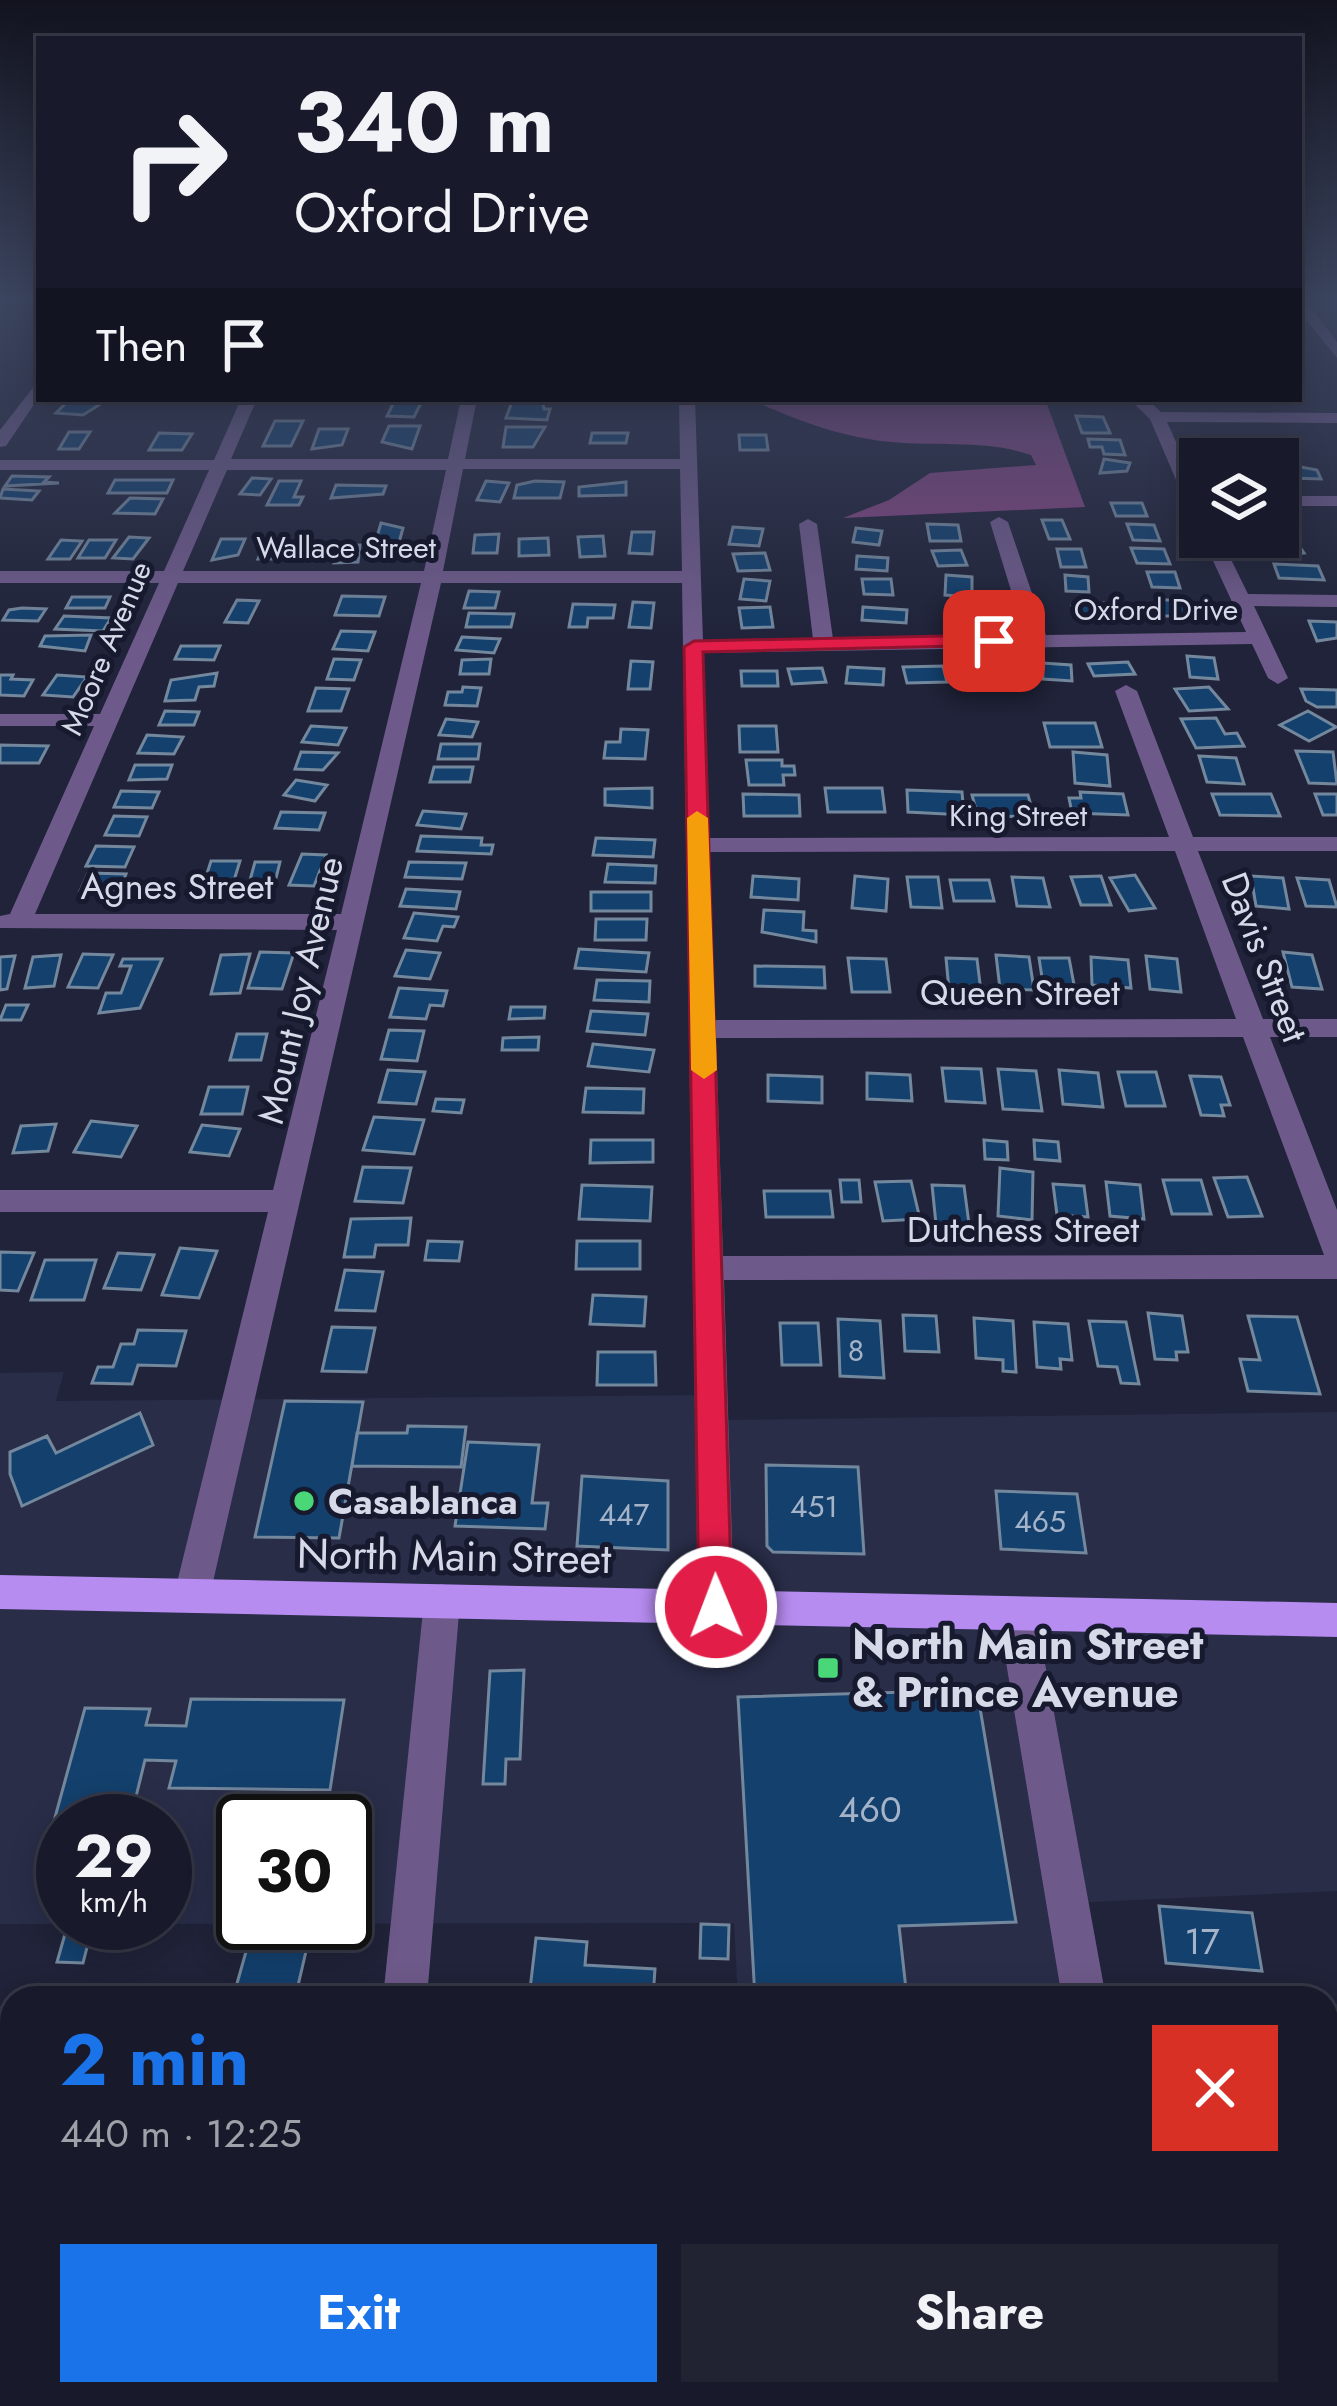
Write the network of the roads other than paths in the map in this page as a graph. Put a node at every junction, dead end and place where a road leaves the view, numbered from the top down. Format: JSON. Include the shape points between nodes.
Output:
{"nodes":[{"id":1,"x":20,"y":413,"type":"edge"},
{"id":2,"x":243,"y":413,"type":"edge"},
{"id":3,"x":466,"y":413,"type":"edge"},
{"id":4,"x":687,"y":413,"type":"edge"},
{"id":5,"x":1153,"y":413,"type":"edge"},
{"id":6,"x":1157,"y":417,"type":"junction"},
{"id":7,"x":1337,"y":418,"type":"edge"},
{"id":8,"x":0,"y":442,"type":"edge"},
{"id":9,"x":220,"y":464,"type":"junction"},
{"id":10,"x":454,"y":464,"type":"junction"},
{"id":11,"x":689,"y":464,"type":"junction"},
{"id":12,"x":1179,"y":464,"type":"edge"},
{"id":13,"x":0,"y":465,"type":"edge"},
{"id":14,"x":1299,"y":501,"type":"edge"},
{"id":15,"x":1337,"y":501,"type":"edge"},
{"id":16,"x":999,"y":522,"type":"dead end"},
{"id":17,"x":808,"y":524,"type":"dead end"},
{"id":18,"x":1220,"y":558,"type":"edge"},
{"id":19,"x":430,"y":577,"type":"junction"},
{"id":20,"x":691,"y":577,"type":"junction"},
{"id":21,"x":0,"y":578,"type":"edge"},
{"id":22,"x":170,"y":578,"type":"junction"},
{"id":23,"x":1241,"y":600,"type":"junction"},
{"id":24,"x":1337,"y":601,"type":"edge"},
{"id":25,"x":1259,"y":638,"type":"junction"},
{"id":26,"x":1037,"y":640,"type":"junction"},
{"id":27,"x":824,"y":644,"type":"junction"},
{"id":28,"x":694,"y":647,"type":"junction"},
{"id":29,"x":1278,"y":678,"type":"dead end"},
{"id":30,"x":1126,"y":691,"type":"dead end"},
{"id":31,"x":0,"y":720,"type":"edge"},
{"id":32,"x":108,"y":720,"type":"junction"},
{"id":33,"x":1184,"y":844,"type":"junction"},
{"id":34,"x":1337,"y":844,"type":"edge"},
{"id":35,"x":698,"y":845,"type":"junction"},
{"id":36,"x":10,"y":922,"type":"edge"},
{"id":37,"x":353,"y":922,"type":"junction"},
{"id":38,"x":1253,"y":1028,"type":"junction"},
{"id":39,"x":1337,"y":1028,"type":"edge"},
{"id":40,"x":703,"y":1029,"type":"junction"},
{"id":41,"x":0,"y":1201,"type":"edge"},
{"id":42,"x":287,"y":1201,"type":"junction"},
{"id":43,"x":1337,"y":1250,"type":"edge"},
{"id":44,"x":1337,"y":1267,"type":"edge"},
{"id":45,"x":708,"y":1268,"type":"junction"},
{"id":46,"x":0,"y":1592,"type":"edge"},
{"id":47,"x":192,"y":1595,"type":"junction"},
{"id":48,"x":442,"y":1601,"type":"junction"},
{"id":49,"x":716,"y":1607,"type":"junction"},
{"id":50,"x":1017,"y":1614,"type":"junction"},
{"id":51,"x":1337,"y":1620,"type":"edge"},
{"id":52,"x":406,"y":1986,"type":"edge"},
{"id":53,"x":1082,"y":1986,"type":"edge"}],
"edges":[{"from":1,"to":8,"type":"street"},
{"from":2,"to":9,"type":"street","name":"Moore Avenue"},
{"from":3,"to":10,"type":"street","name":"Mount Joy Avenue"},
{"from":4,"to":11,"type":"street"},
{"from":5,"to":6,"type":"street"},
{"from":6,"to":7,"type":"street"},
{"from":6,"to":12,"type":"street"},
{"from":9,"to":10,"type":"street"},
{"from":9,"to":13,"type":"street"},
{"from":9,"to":22,"type":"street","name":"Moore Avenue"},
{"from":10,"to":11,"type":"street"},
{"from":10,"to":19,"type":"street","name":"Mount Joy Avenue"},
{"from":11,"to":20,"type":"street"},
{"from":14,"to":15,"type":"street"},
{"from":16,"to":26,"type":"street"},
{"from":17,"to":27,"type":"street"},
{"from":18,"to":23,"type":"street"},
{"from":19,"to":20,"type":"street","name":"Wallace Street"},
{"from":19,"to":22,"type":"street","name":"Wallace Street"},
{"from":19,"to":37,"type":"street","name":"Mount Joy Avenue"},
{"from":20,"to":28,"type":"street"},
{"from":21,"to":22,"type":"street","name":"Wallace Street"},
{"from":22,"to":32,"type":"street","name":"Moore Avenue"},
{"from":23,"to":24,"type":"street"},
{"from":23,"to":25,"type":"street"},
{"from":25,"to":26,"type":"street","name":"Oxford Drive"},
{"from":25,"to":29,"type":"street"},
{"from":26,"to":27,"type":"street","name":"Oxford Drive"},
{"from":27,"to":28,"type":"street","name":"Oxford Drive"},
{"from":28,"to":35,"type":"street"},
{"from":30,"to":33,"type":"street","name":"Davis Street"},
{"from":31,"to":32,"type":"street"},
{"from":32,"to":36,"type":"street","name":"Moore Avenue"},
{"from":33,"to":34,"type":"street","name":"King Street"},
{"from":33,"to":35,"type":"street","name":"King Street"},
{"from":33,"to":38,"type":"street","name":"Davis Street"},
{"from":35,"to":40,"type":"street"},
{"from":36,"to":37,"type":"street","name":"Agnes Street"},
{"from":37,"to":42,"type":"street","name":"Mount Joy Avenue"},
{"from":38,"to":39,"type":"street","name":"Queen Street"},
{"from":38,"to":40,"type":"street","name":"Queen Street"},
{"from":38,"to":43,"type":"street","name":"Davis Street"},
{"from":40,"to":45,"type":"street"},
{"from":41,"to":42,"type":"street"},
{"from":42,"to":47,"type":"street","name":"Mount Joy Avenue"},
{"from":44,"to":45,"type":"street","name":"Dutchess Street"},
{"from":45,"to":49,"type":"street"},
{"from":46,"to":47,"type":"main road","name":"North Main Street"},
{"from":47,"to":48,"type":"main road","name":"North Main Street"},
{"from":48,"to":49,"type":"main road","name":"North Main Street"},
{"from":48,"to":52,"type":"street"},
{"from":49,"to":50,"type":"main road","name":"North Main Street"},
{"from":50,"to":51,"type":"main road","name":"North Main Street"},
{"from":50,"to":53,"type":"street"}]}
